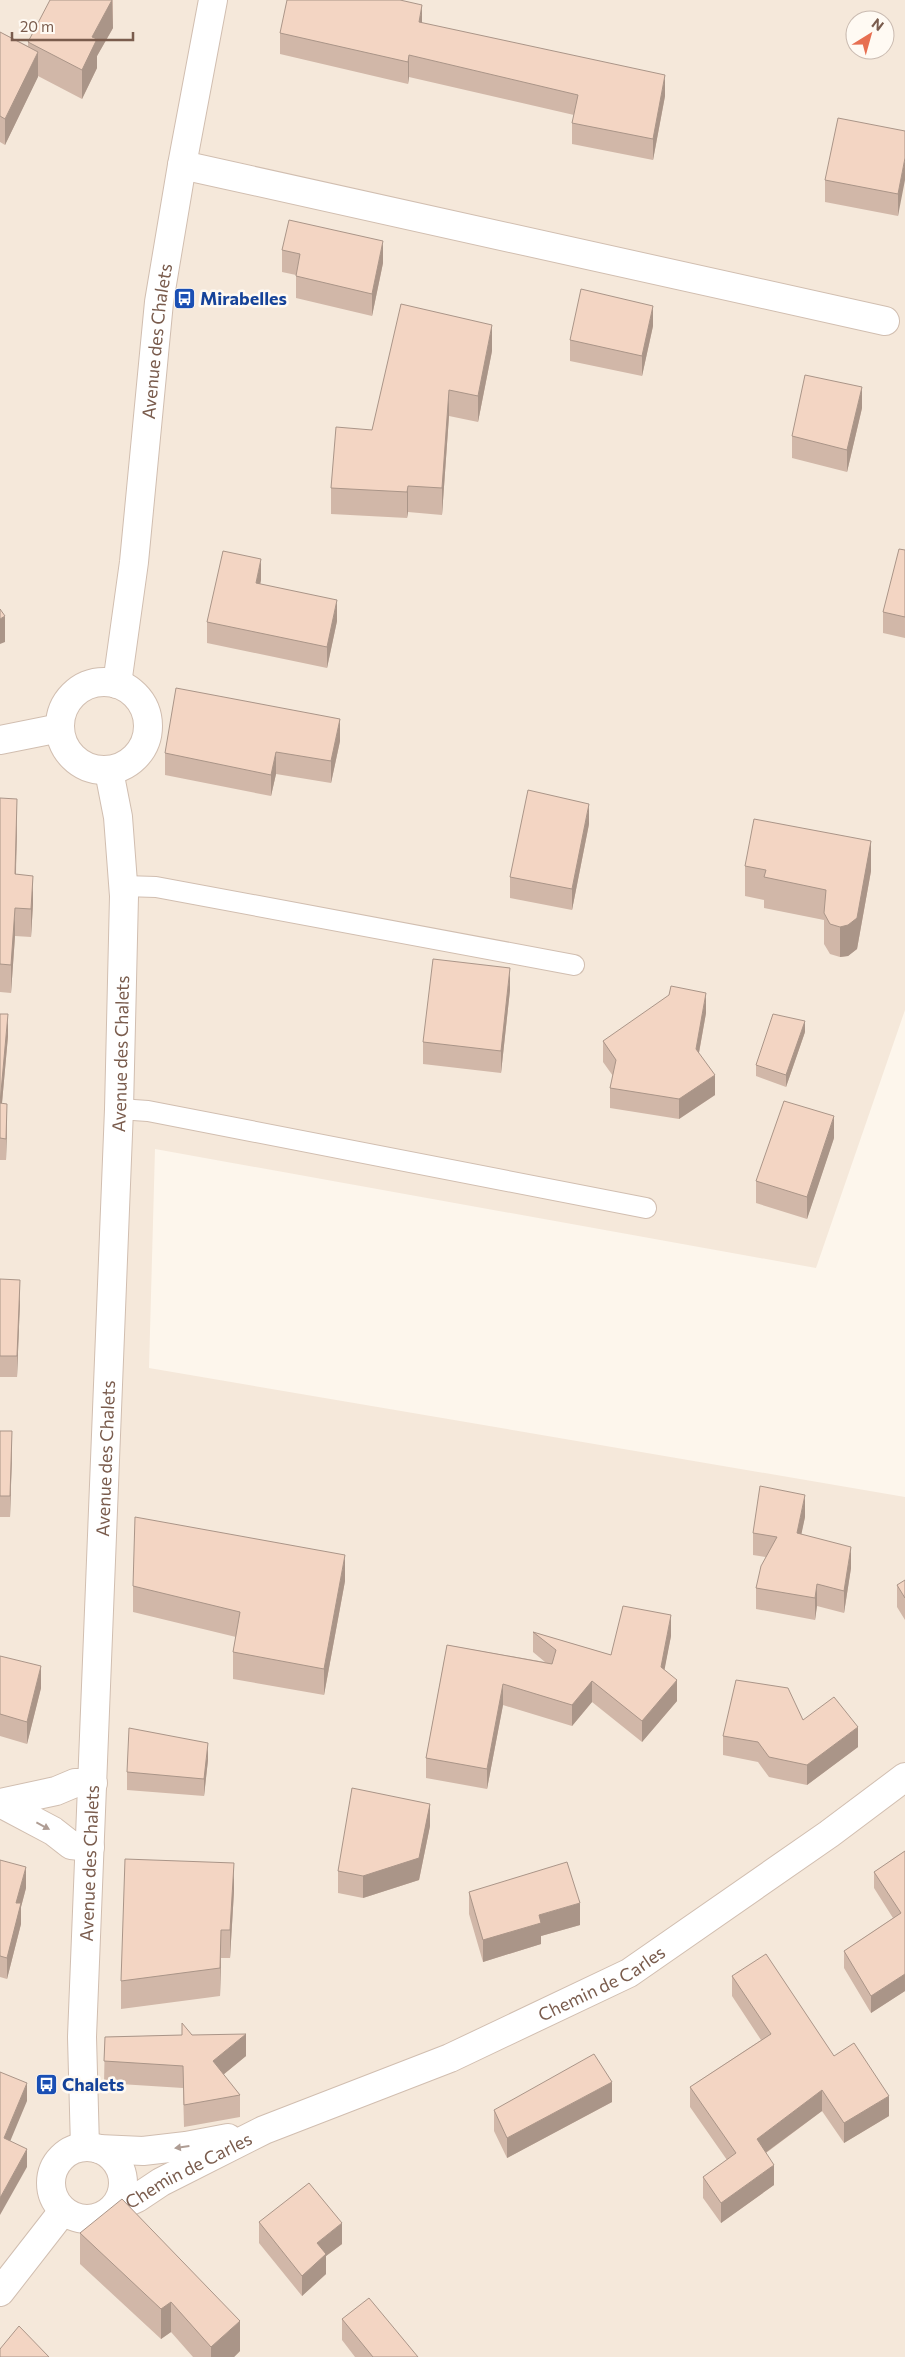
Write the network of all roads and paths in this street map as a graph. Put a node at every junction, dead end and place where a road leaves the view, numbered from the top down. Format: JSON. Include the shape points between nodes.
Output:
{"nodes":[{"id":1,"x":214,"y":0,"type":"edge"},
{"id":2,"x":182,"y":165,"type":"junction"},
{"id":3,"x":885,"y":321,"type":"dead end"},
{"id":4,"x":117,"y":684,"type":"junction"},
{"id":5,"x":60,"y":728,"type":"junction"},
{"id":6,"x":3,"y":739,"type":"edge"},
{"id":7,"x":109,"y":771,"type":"junction"},
{"id":8,"x":124,"y":886,"type":"junction"},
{"id":9,"x":574,"y":966,"type":"dead end"},
{"id":10,"x":120,"y":1109,"type":"junction"},
{"id":11,"x":646,"y":1208,"type":"dead end"},
{"id":12,"x":905,"y":1777,"type":"edge"},
{"id":13,"x":93,"y":1783,"type":"junction"},
{"id":14,"x":0,"y":1803,"type":"edge"},
{"id":15,"x":90,"y":1847,"type":"junction"},
{"id":16,"x":264,"y":2130,"type":"junction"},
{"id":17,"x":92,"y":2148,"type":"junction"},
{"id":18,"x":113,"y":2209,"type":"junction"},
{"id":19,"x":63,"y":2211,"type":"junction"},
{"id":20,"x":0,"y":2292,"type":"edge"}],
"edges":[{"from":1,"to":2,"type":"street","name":"Avenue des Chalets"},
{"from":2,"to":3,"type":"street"},
{"from":2,"to":4,"type":"street","name":"Avenue des Chalets","via":[[159,302],[134,562]]},
{"from":4,"to":5,"type":"street","via":[[94,683],[82,688],[66,705]]},
{"from":4,"to":7,"type":"street","via":[[132,693],[143,706],[149,722],[147,740],[139,755],[125,766]]},
{"from":5,"to":6,"type":"street"},
{"from":5,"to":7,"type":"street","via":[[64,746],[76,760],[91,769]]},
{"from":7,"to":8,"type":"street","name":"Avenue des Chalets","via":[[118,817]]},
{"from":8,"to":9,"type":"lane","via":[[156,887]]},
{"from":8,"to":10,"type":"street","name":"Avenue des Chalets"},
{"from":10,"to":11,"type":"lane","via":[[148,1111]]},
{"from":10,"to":13,"type":"street","name":"Avenue des Chalets"},
{"from":12,"to":16,"type":"street","name":"Chemin de Carles","via":[[629,1973],[450,2058]]},
{"from":13,"to":14,"type":"street","via":[[75,1783],[56,1792]]},
{"from":13,"to":15,"type":"street","name":"Avenue des Chalets"},
{"from":14,"to":15,"type":"street","one_way":true,"via":[[53,1831],[71,1845]]},
{"from":15,"to":17,"type":"street","name":"Avenue des Chalets","via":[[82,2037]]},
{"from":16,"to":17,"type":"street","name":"Chemin de Carles","one_way":true,"via":[[144,2151]]},
{"from":16,"to":18,"type":"street","name":"Chemin de Carles"},
{"from":17,"to":18,"type":"street","via":[[113,2158],[121,2171],[123,2192]]},
{"from":17,"to":19,"type":"street","via":[[74,2149],[65,2154],[53,2172],[52,2193]]},
{"from":18,"to":19,"type":"street","via":[[102,2217],[88,2220],[75,2218]]},
{"from":19,"to":20,"type":"street"}]}
